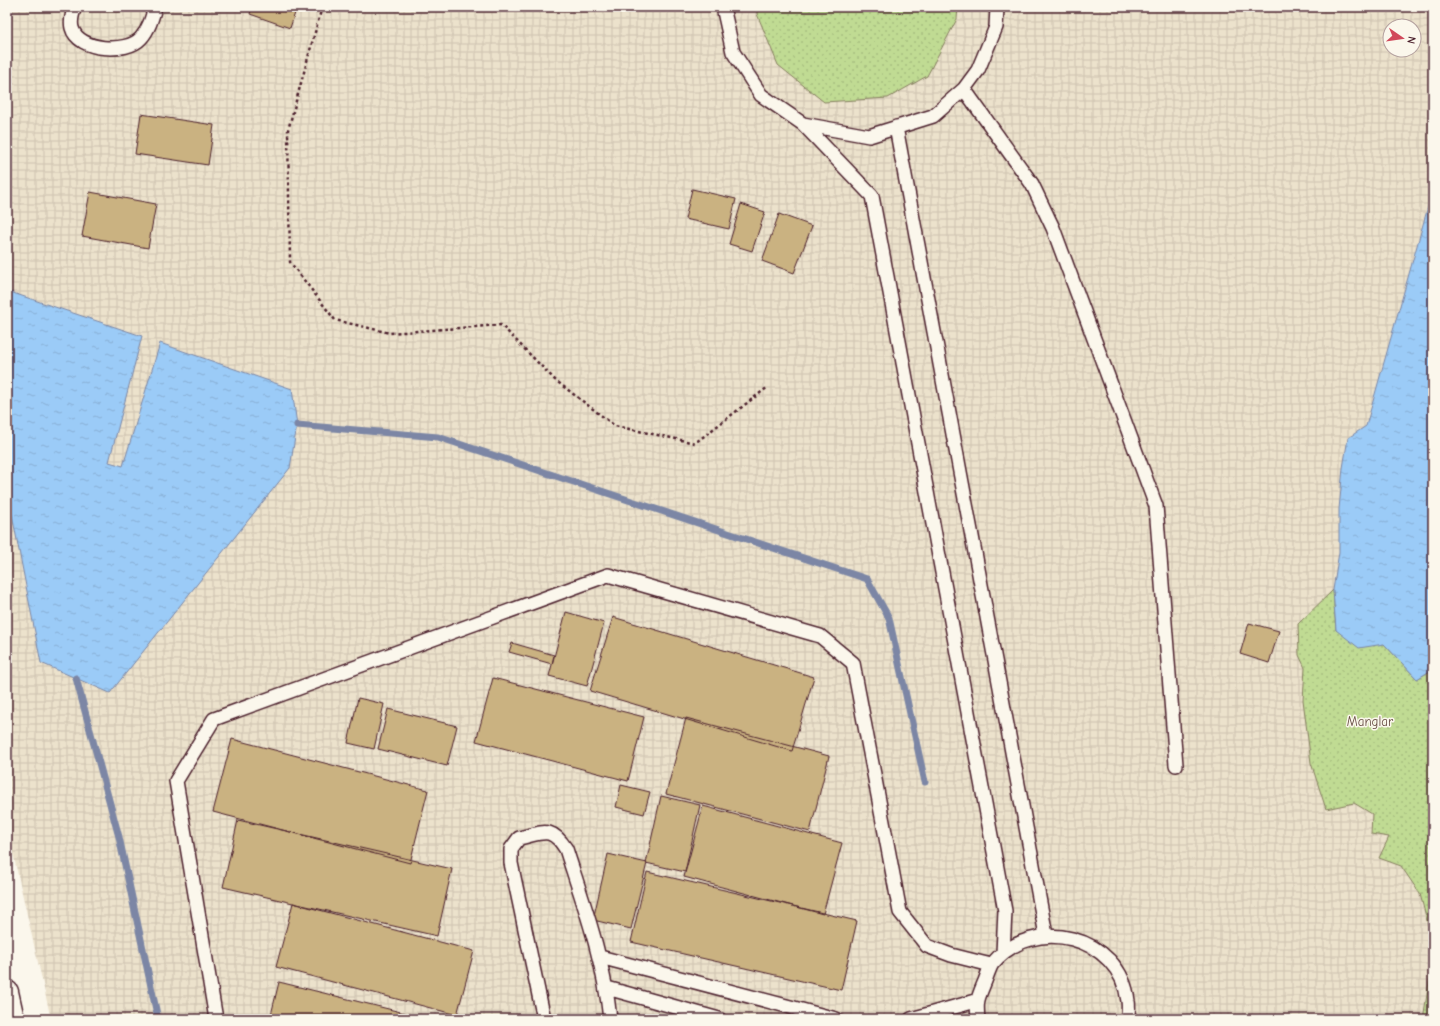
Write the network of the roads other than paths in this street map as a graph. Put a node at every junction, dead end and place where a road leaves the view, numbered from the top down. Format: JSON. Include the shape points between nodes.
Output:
{"nodes":[{"id":1,"x":75,"y":7,"type":"edge"},
{"id":2,"x":155,"y":7,"type":"edge"},
{"id":3,"x":723,"y":7,"type":"edge"},
{"id":4,"x":997,"y":7,"type":"edge"},
{"id":5,"x":964,"y":89,"type":"junction"},
{"id":6,"x":802,"y":124,"type":"junction"},
{"id":7,"x":896,"y":127,"type":"junction"},
{"id":8,"x":1176,"y":765,"type":"dead end"},
{"id":9,"x":1046,"y":936,"type":"junction"},
{"id":10,"x":1003,"y":953,"type":"junction"},
{"id":11,"x":600,"y":957,"type":"junction"},
{"id":12,"x":991,"y":965,"type":"junction"},
{"id":13,"x":607,"y":988,"type":"junction"},
{"id":14,"x":7,"y":992,"type":"edge"},
{"id":15,"x":976,"y":1001,"type":"junction"},
{"id":16,"x":13,"y":1019,"type":"edge"},
{"id":17,"x":216,"y":1019,"type":"edge"},
{"id":18,"x":544,"y":1019,"type":"edge"},
{"id":19,"x":610,"y":1019,"type":"edge"},
{"id":20,"x":719,"y":1019,"type":"edge"},
{"id":21,"x":836,"y":1019,"type":"edge"},
{"id":22,"x":911,"y":1019,"type":"edge"},
{"id":23,"x":978,"y":1019,"type":"edge"},
{"id":24,"x":1128,"y":1019,"type":"edge"}],
"edges":[{"from":1,"to":2,"type":"lane","via":[[71,18],[75,35],[81,40],[116,49],[129,46],[140,39],[149,27]]},
{"from":3,"to":6,"type":"lane","via":[[733,52],[761,95]]},
{"from":4,"to":5,"type":"lane","via":[[996,27],[978,70]]},
{"from":5,"to":7,"type":"lane","via":[[933,116]]},
{"from":5,"to":8,"type":"lane","via":[[1032,184],[1053,228],[1156,506]]},
{"from":6,"to":7,"type":"lane","via":[[869,136]]},
{"from":6,"to":10,"type":"lane","via":[[872,196],[1005,911]]},
{"from":7,"to":9,"type":"lane"},
{"from":9,"to":10,"type":"lane","via":[[1019,943]]},
{"from":9,"to":24,"type":"lane","via":[[1081,941],[1101,953],[1116,969],[1124,986],[1128,1001]]},
{"from":10,"to":12,"type":"lane"},
{"from":11,"to":13,"type":"lane"},
{"from":11,"to":18,"type":"lane","via":[[566,849],[558,837],[548,832],[519,838],[511,849],[511,863]]},
{"from":11,"to":21,"type":"lane"},
{"from":12,"to":15,"type":"lane"},
{"from":12,"to":17,"type":"lane","via":[[927,946],[900,912],[854,663],[820,636],[608,575],[214,719],[176,781]]},
{"from":13,"to":19,"type":"lane"},
{"from":13,"to":20,"type":"lane"},
{"from":14,"to":16,"type":"street"},
{"from":15,"to":22,"type":"lane"},
{"from":15,"to":23,"type":"lane"}]}
